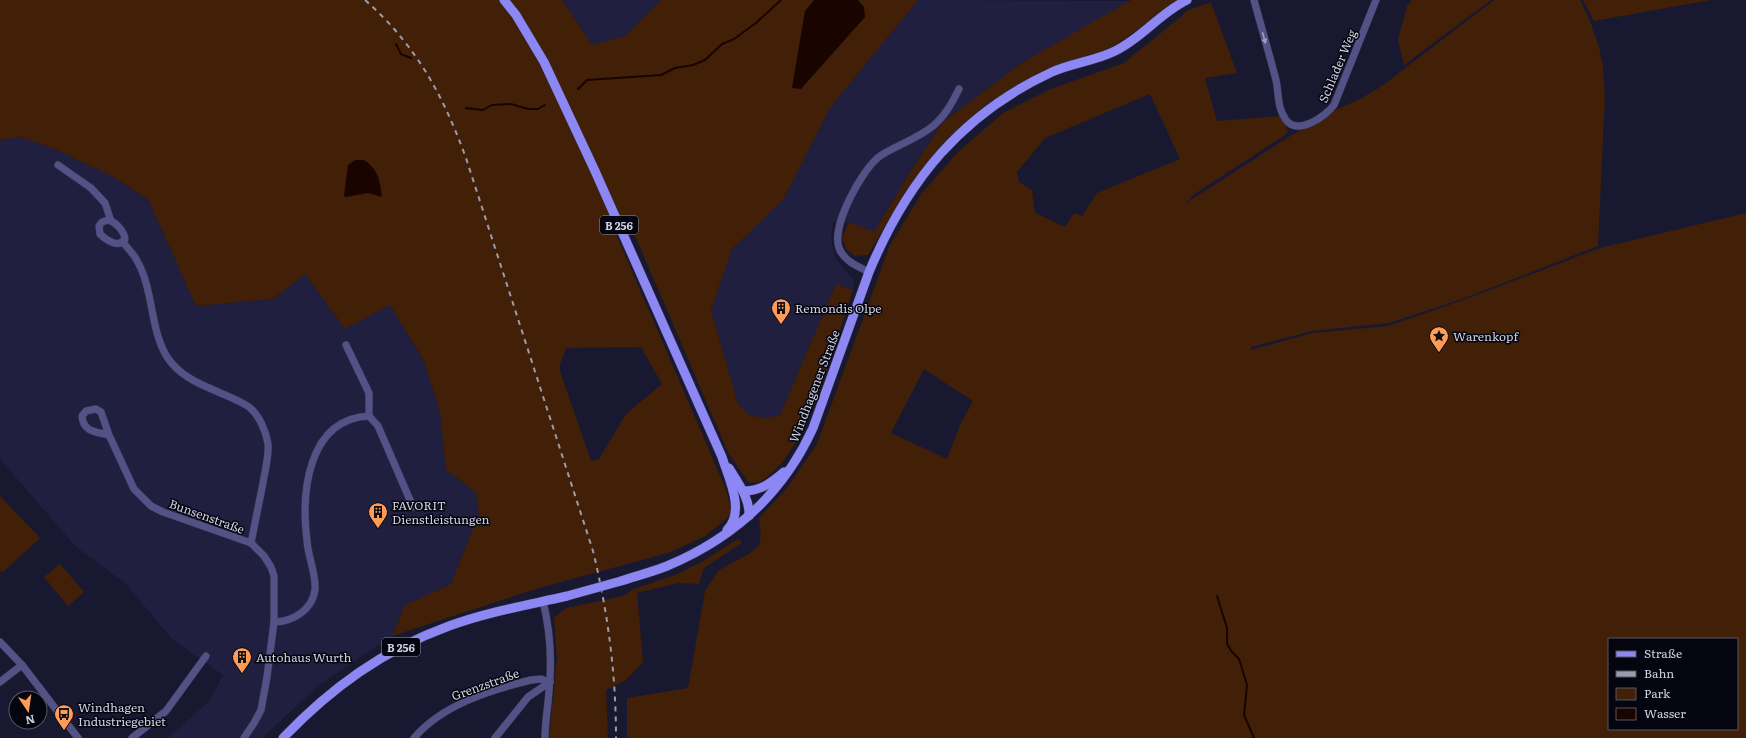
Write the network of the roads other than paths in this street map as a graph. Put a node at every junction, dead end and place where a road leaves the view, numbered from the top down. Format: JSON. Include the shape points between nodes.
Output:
{"nodes":[{"id":1,"x":504,"y":0,"type":"edge"},
{"id":2,"x":1187,"y":0,"type":"edge"},
{"id":3,"x":1254,"y":0,"type":"edge"},
{"id":4,"x":1376,"y":0,"type":"edge"},
{"id":5,"x":959,"y":89,"type":"dead end"},
{"id":6,"x":58,"y":165,"type":"dead end"},
{"id":7,"x":111,"y":221,"type":"junction"},
{"id":8,"x":123,"y":242,"type":"junction"},
{"id":9,"x":869,"y":272,"type":"junction"},
{"id":10,"x":346,"y":344,"type":"dead end"},
{"id":11,"x":369,"y":416,"type":"junction"},
{"id":12,"x":109,"y":435,"type":"dead end"},
{"id":13,"x":722,"y":457,"type":"junction"},
{"id":14,"x":792,"y":467,"type":"junction"},
{"id":15,"x":743,"y":491,"type":"junction"},
{"id":16,"x":734,"y":496,"type":"junction"},
{"id":17,"x":413,"y":507,"type":"dead end"},
{"id":18,"x":749,"y":516,"type":"junction"},
{"id":19,"x":721,"y":537,"type":"junction"},
{"id":20,"x":251,"y":543,"type":"junction"},
{"id":21,"x":543,"y":601,"type":"junction"},
{"id":22,"x":274,"y":622,"type":"junction"},
{"id":23,"x":0,"y":642,"type":"edge"},
{"id":24,"x":206,"y":656,"type":"dead end"},
{"id":25,"x":22,"y":665,"type":"junction"},
{"id":26,"x":0,"y":682,"type":"edge"},
{"id":27,"x":550,"y":682,"type":"junction"},
{"id":28,"x":78,"y":738,"type":"edge"},
{"id":29,"x":132,"y":738,"type":"edge"},
{"id":30,"x":244,"y":738,"type":"edge"},
{"id":31,"x":283,"y":738,"type":"edge"},
{"id":32,"x":414,"y":738,"type":"edge"},
{"id":33,"x":495,"y":738,"type":"edge"},
{"id":34,"x":545,"y":738,"type":"edge"}],
"edges":[{"from":1,"to":13,"type":"main road","number":"B 256","via":[[544,62]]},
{"from":2,"to":9,"type":"main road","name":"Windhagener Straße","via":[[1114,52],[1054,71],[993,105],[970,123],[929,166],[912,189],[894,219]]},
{"from":3,"to":4,"type":"street","name":"Schlader Weg","one_way":true,"via":[[1276,81],[1279,108],[1287,122],[1303,127],[1328,113],[1334,105]]},
{"from":5,"to":9,"type":"street","via":[[948,110],[933,126],[879,157],[864,173],[850,199],[838,230],[839,247],[849,262]]},
{"from":6,"to":7,"type":"street","via":[[91,188],[105,203]]},
{"from":7,"to":8,"type":"street","via":[[124,236]]},
{"from":7,"to":8,"type":"street","via":[[102,222],[99,226],[100,234],[108,241]]},
{"from":8,"to":20,"type":"street","via":[[136,258],[141,270],[158,339],[170,362],[194,382],[249,407],[265,432],[268,444],[267,460]]},
{"from":9,"to":14,"type":"main road","name":"Windhagener Straße","via":[[813,428]]},
{"from":10,"to":11,"type":"street","via":[[369,393]]},
{"from":11,"to":17,"type":"street","via":[[378,426]]},
{"from":11,"to":22,"type":"street","via":[[357,417],[335,428],[312,460],[305,493],[305,517],[315,584],[314,594],[308,606],[293,619]]},
{"from":12,"to":20,"type":"street","name":"Bunsenstraße","via":[[134,490],[151,506]]},
{"from":13,"to":15,"type":"main road","number":"B 256"},
{"from":13,"to":16,"type":"main road","number":"B 256"},
{"from":14,"to":15,"type":"main road","via":[[764,488]]},
{"from":14,"to":18,"type":"main road","name":"Windhagener Straße","via":[[777,488]]},
{"from":15,"to":18,"type":"main road","number":"B 256","via":[[750,509]]},
{"from":16,"to":18,"type":"main road","number":"B 256"},
{"from":16,"to":19,"type":"main road","number":"B 256","via":[[733,521]]},
{"from":18,"to":19,"type":"main road","number":"B 256"},
{"from":19,"to":21,"type":"main road","number":"B 256","bridge":true,"via":[[666,566],[621,581]]},
{"from":20,"to":22,"type":"street","name":"Bunsenstraße","via":[[264,556],[274,576]]},
{"from":21,"to":27,"type":"street","via":[[549,640]]},
{"from":21,"to":31,"type":"main road","number":"B 256","via":[[450,626],[392,651],[341,684]]},
{"from":22,"to":30,"type":"street","name":"Bunsenstraße","via":[[261,710]]},
{"from":23,"to":25,"type":"street"},
{"from":24,"to":29,"type":"street","via":[[166,710]]},
{"from":25,"to":26,"type":"street"},
{"from":25,"to":28,"type":"street"},
{"from":27,"to":32,"type":"street","name":"Grenzstraße","via":[[541,679],[531,680],[466,701],[432,720]]},
{"from":27,"to":33,"type":"street","via":[[528,697]]},
{"from":27,"to":34,"type":"street"}]}
